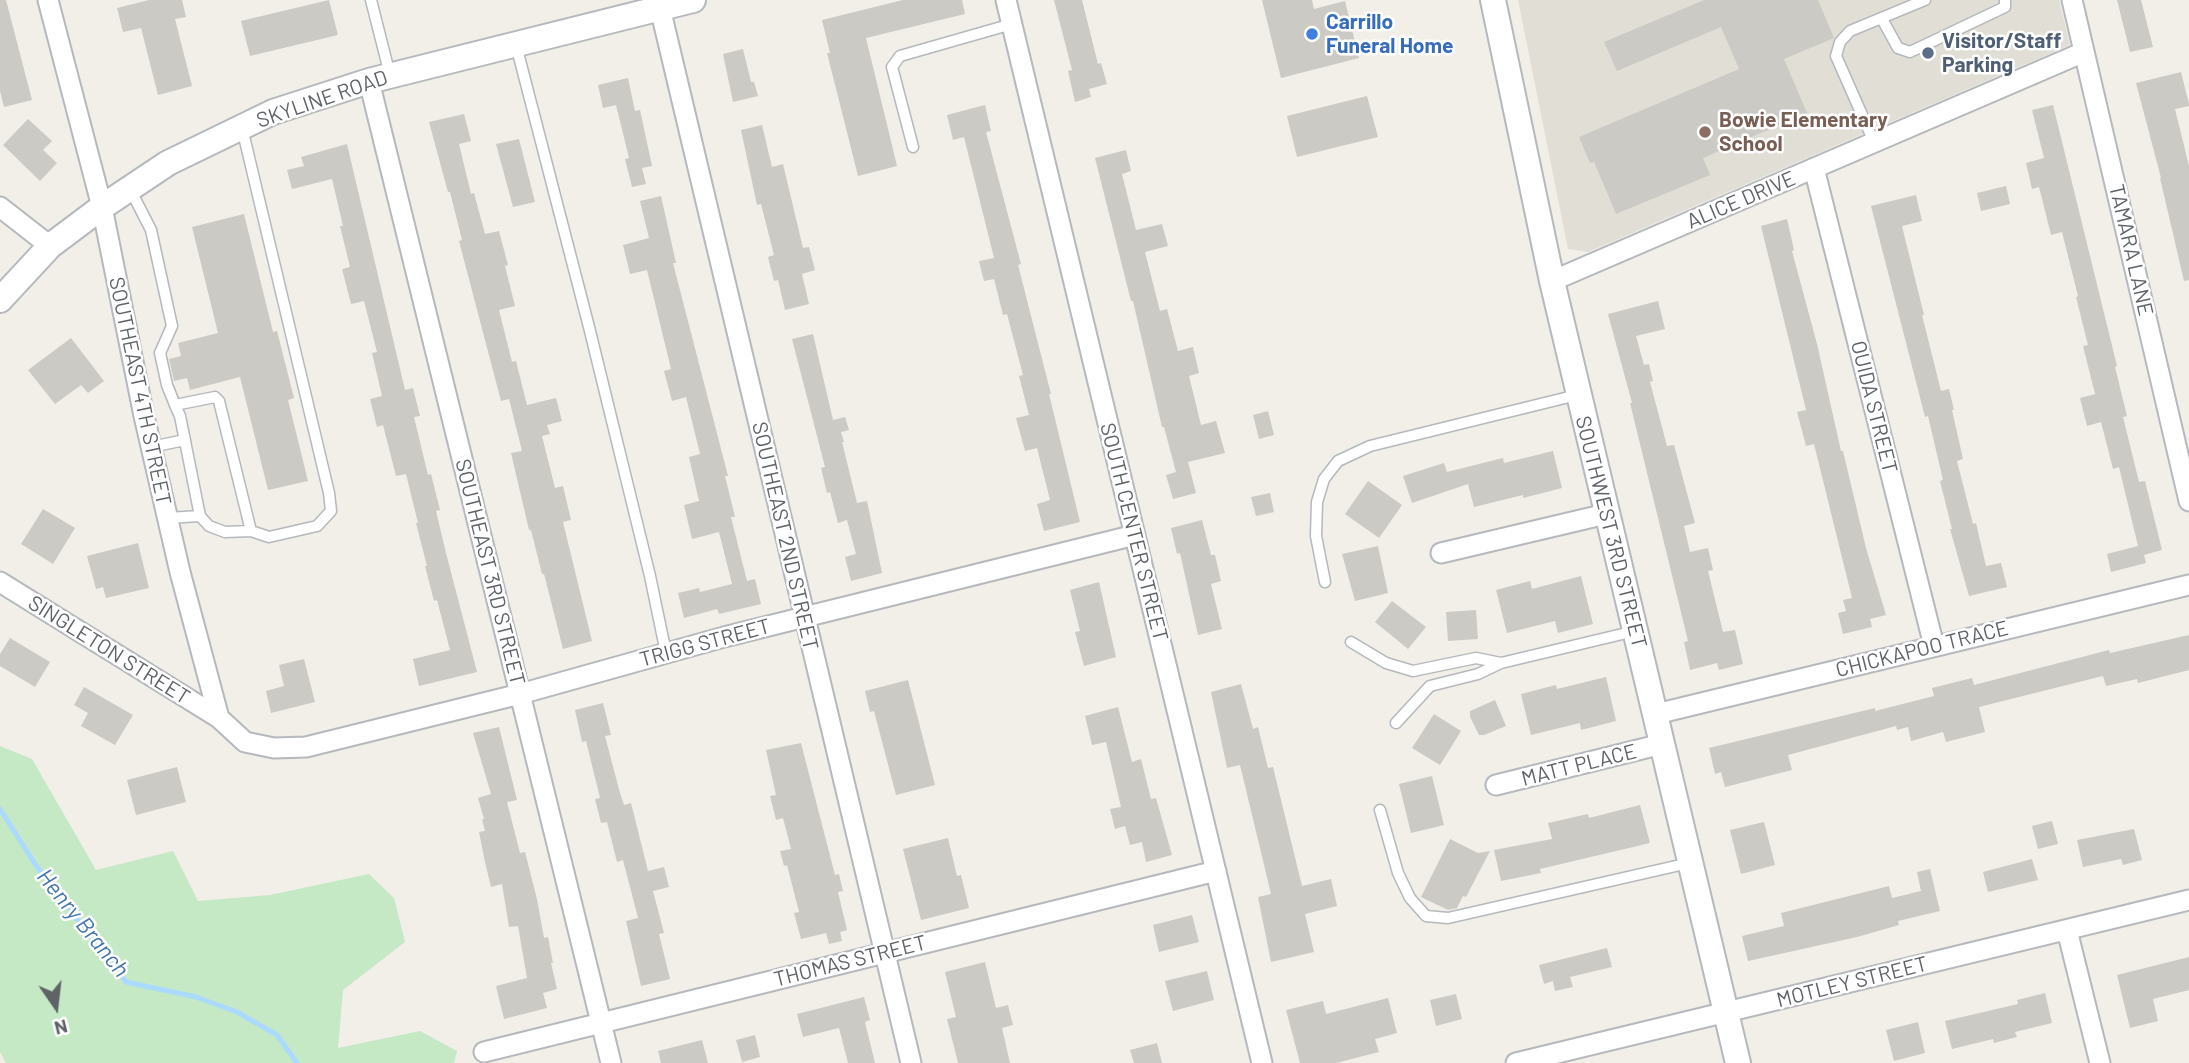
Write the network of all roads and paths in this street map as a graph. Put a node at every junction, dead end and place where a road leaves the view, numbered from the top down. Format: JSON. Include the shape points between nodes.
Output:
{"nodes":[{"id":1,"x":48,"y":0,"type":"edge"},
{"id":2,"x":371,"y":0,"type":"edge"},
{"id":3,"x":693,"y":0,"type":"edge"},
{"id":4,"x":1006,"y":0,"type":"edge"},
{"id":5,"x":1493,"y":0,"type":"edge"},
{"id":6,"x":1924,"y":0,"type":"edge"},
{"id":7,"x":2005,"y":0,"type":"edge"},
{"id":8,"x":2072,"y":0,"type":"edge"},
{"id":9,"x":660,"y":8,"type":"junction"},
{"id":10,"x":1882,"y":19,"type":"junction"},
{"id":11,"x":1012,"y":24,"type":"junction"},
{"id":12,"x":516,"y":44,"type":"junction"},
{"id":13,"x":2084,"y":52,"type":"junction"},
{"id":14,"x":380,"y":78,"type":"junction"},
{"id":15,"x":242,"y":128,"type":"junction"},
{"id":16,"x":1874,"y":142,"type":"junction"},
{"id":17,"x":913,"y":147,"type":"dead end"},
{"id":18,"x":1814,"y":168,"type":"junction"},
{"id":19,"x":130,"y":189,"type":"junction"},
{"id":20,"x":0,"y":207,"type":"edge"},
{"id":21,"x":102,"y":207,"type":"junction"},
{"id":22,"x":50,"y":246,"type":"junction"},
{"id":23,"x":1552,"y":281,"type":"junction"},
{"id":24,"x":0,"y":300,"type":"edge"},
{"id":25,"x":1578,"y":395,"type":"junction"},
{"id":26,"x":175,"y":405,"type":"junction"},
{"id":27,"x":185,"y":440,"type":"junction"},
{"id":28,"x":151,"y":447,"type":"junction"},
{"id":29,"x":2189,"y":501,"type":"edge"},
{"id":30,"x":1606,"y":513,"type":"junction"},
{"id":31,"x":200,"y":516,"type":"junction"},
{"id":32,"x":167,"y":518,"type":"junction"},
{"id":33,"x":251,"y":531,"type":"junction"},
{"id":34,"x":1135,"y":535,"type":"junction"},
{"id":35,"x":1441,"y":553,"type":"dead end"},
{"id":36,"x":0,"y":582,"type":"edge"},
{"id":37,"x":1325,"y":582,"type":"dead end"},
{"id":38,"x":2189,"y":585,"type":"edge"},
{"id":39,"x":804,"y":617,"type":"junction"},
{"id":40,"x":1635,"y":631,"type":"junction"},
{"id":41,"x":1351,"y":642,"type":"dead end"},
{"id":42,"x":1934,"y":646,"type":"junction"},
{"id":43,"x":666,"y":653,"type":"junction"},
{"id":44,"x":1501,"y":663,"type":"junction"},
{"id":45,"x":520,"y":694,"type":"junction"},
{"id":46,"x":1656,"y":714,"type":"junction"},
{"id":47,"x":219,"y":718,"type":"junction"},
{"id":48,"x":1396,"y":723,"type":"dead end"},
{"id":49,"x":1662,"y":744,"type":"junction"},
{"id":50,"x":1496,"y":785,"type":"dead end"},
{"id":51,"x":1380,"y":810,"type":"dead end"},
{"id":52,"x":1690,"y":863,"type":"junction"},
{"id":53,"x":1216,"y":871,"type":"junction"},
{"id":54,"x":2189,"y":900,"type":"edge"},
{"id":55,"x":2067,"y":930,"type":"junction"},
{"id":56,"x":884,"y":953,"type":"junction"},
{"id":57,"x":1724,"y":1013,"type":"junction"},
{"id":58,"x":601,"y":1023,"type":"junction"},
{"id":59,"x":484,"y":1052,"type":"dead end"},
{"id":60,"x":611,"y":1063,"type":"edge"},
{"id":61,"x":911,"y":1063,"type":"edge"},
{"id":62,"x":1262,"y":1063,"type":"edge"},
{"id":63,"x":1516,"y":1063,"type":"edge"},
{"id":64,"x":1738,"y":1063,"type":"edge"},
{"id":65,"x":2100,"y":1063,"type":"edge"}],
"edges":[{"from":1,"to":21,"type":"street","name":"SOUTHEAST 4TH STREET"},
{"from":2,"to":14,"type":"lane"},
{"from":3,"to":9,"type":"street","name":"SKYLINE ROAD"},
{"from":4,"to":11,"type":"street","name":"SOUTH CENTER STREET"},
{"from":5,"to":23,"type":"street","name":"SOUTHWEST 3RD STREET"},
{"from":6,"to":10,"type":"lane"},
{"from":7,"to":10,"type":"lane","via":[[2005,6],[1910,52],[1898,48]]},
{"from":8,"to":13,"type":"street","name":"TAMARA LANE"},
{"from":9,"to":12,"type":"street","name":"SKYLINE ROAD"},
{"from":9,"to":39,"type":"street","name":"SOUTHEAST 2ND STREET"},
{"from":10,"to":16,"type":"lane","via":[[1850,31],[1836,56]]},
{"from":11,"to":17,"type":"lane","via":[[900,56],[892,67]]},
{"from":11,"to":34,"type":"street","name":"SOUTH CENTER STREET"},
{"from":12,"to":14,"type":"street","name":"SKYLINE ROAD"},
{"from":12,"to":43,"type":"lane"},
{"from":13,"to":16,"type":"street","name":"ALICE DRIVE"},
{"from":13,"to":29,"type":"street","name":"TAMARA LANE"},
{"from":14,"to":15,"type":"street","name":"SKYLINE ROAD","via":[[273,113]]},
{"from":14,"to":45,"type":"street","name":"SOUTHEAST 3RD STREET"},
{"from":15,"to":19,"type":"street","name":"SKYLINE ROAD","via":[[169,163]]},
{"from":15,"to":33,"type":"lane","via":[[331,511],[317,526],[269,537]]},
{"from":16,"to":18,"type":"street","name":"ALICE DRIVE"},
{"from":18,"to":23,"type":"street","name":"ALICE DRIVE"},
{"from":18,"to":42,"type":"street","name":"OUIDA STREET"},
{"from":19,"to":21,"type":"street","name":"SKYLINE ROAD"},
{"from":19,"to":26,"type":"lane","via":[[151,230],[172,326],[160,353]]},
{"from":20,"to":22,"type":"street"},
{"from":21,"to":22,"type":"street","name":"SKYLINE ROAD"},
{"from":21,"to":28,"type":"street","name":"SOUTHEAST 4TH STREET"},
{"from":22,"to":24,"type":"street","name":"SKYLINE ROAD"},
{"from":23,"to":25,"type":"street","name":"SOUTHWEST 3RD STREET"},
{"from":25,"to":30,"type":"street","name":"SOUTHWEST 3RD STREET"},
{"from":25,"to":37,"type":"lane","via":[[1370,446],[1338,461],[1324,479],[1317,502],[1316,536]]},
{"from":26,"to":27,"type":"lane"},
{"from":26,"to":33,"type":"lane","via":[[215,397],[219,401]]},
{"from":27,"to":28,"type":"lane"},
{"from":27,"to":31,"type":"lane"},
{"from":28,"to":32,"type":"street","name":"SOUTHEAST 4TH STREET"},
{"from":30,"to":35,"type":"street"},
{"from":30,"to":40,"type":"street","name":"SOUTHWEST 3RD STREET"},
{"from":31,"to":32,"type":"lane"},
{"from":31,"to":33,"type":"lane","via":[[209,526],[225,532]]},
{"from":32,"to":47,"type":"street","name":"SOUTHEAST 4TH STREET"},
{"from":34,"to":39,"type":"street","name":"TRIGG STREET"},
{"from":34,"to":53,"type":"street","name":"SOUTH CENTER STREET"},
{"from":36,"to":47,"type":"street","name":"SINGLETON STREET"},
{"from":38,"to":42,"type":"street","name":"CHICKAPOO TRACE"},
{"from":39,"to":43,"type":"street","name":"TRIGG STREET"},
{"from":39,"to":56,"type":"street","name":"SOUTHEAST 2ND STREET"},
{"from":40,"to":44,"type":"lane"},
{"from":40,"to":46,"type":"street","name":"SOUTHWEST 3RD STREET"},
{"from":41,"to":44,"type":"lane","via":[[1386,663],[1413,671],[1476,658]]},
{"from":42,"to":46,"type":"street","name":"CHICKAPOO TRACE"},
{"from":43,"to":45,"type":"street","name":"TRIGG STREET"},
{"from":44,"to":48,"type":"lane","via":[[1478,674],[1430,685]]},
{"from":45,"to":47,"type":"street","name":"TRIGG STREET","via":[[306,747],[274,748],[245,741]]},
{"from":45,"to":58,"type":"street","name":"SOUTHEAST 3RD STREET"},
{"from":46,"to":49,"type":"street","name":"SOUTHWEST 3RD STREET"},
{"from":49,"to":50,"type":"street","name":"MATT PLACE"},
{"from":49,"to":52,"type":"street","name":"SOUTHWEST 3RD STREET"},
{"from":51,"to":52,"type":"lane","via":[[1398,873],[1410,898],[1426,916],[1448,918]]},
{"from":52,"to":57,"type":"street","name":"SOUTHWEST 3RD STREET"},
{"from":53,"to":56,"type":"street","name":"THOMAS STREET"},
{"from":53,"to":62,"type":"street","name":"SOUTH CENTER STREET"},
{"from":54,"to":55,"type":"street","name":"MOTLEY STREET"},
{"from":55,"to":57,"type":"street","name":"MOTLEY STREET"},
{"from":55,"to":65,"type":"street"},
{"from":56,"to":58,"type":"street","name":"THOMAS STREET"},
{"from":56,"to":61,"type":"street","name":"SOUTHEAST 2ND STREET"},
{"from":57,"to":63,"type":"street","name":"MOTLEY STREET"},
{"from":57,"to":64,"type":"street","name":"SOUTHWEST 3RD STREET"},
{"from":58,"to":59,"type":"street","name":"THOMAS STREET"},
{"from":58,"to":60,"type":"street","name":"SOUTHEAST 3RD STREET"}]}
